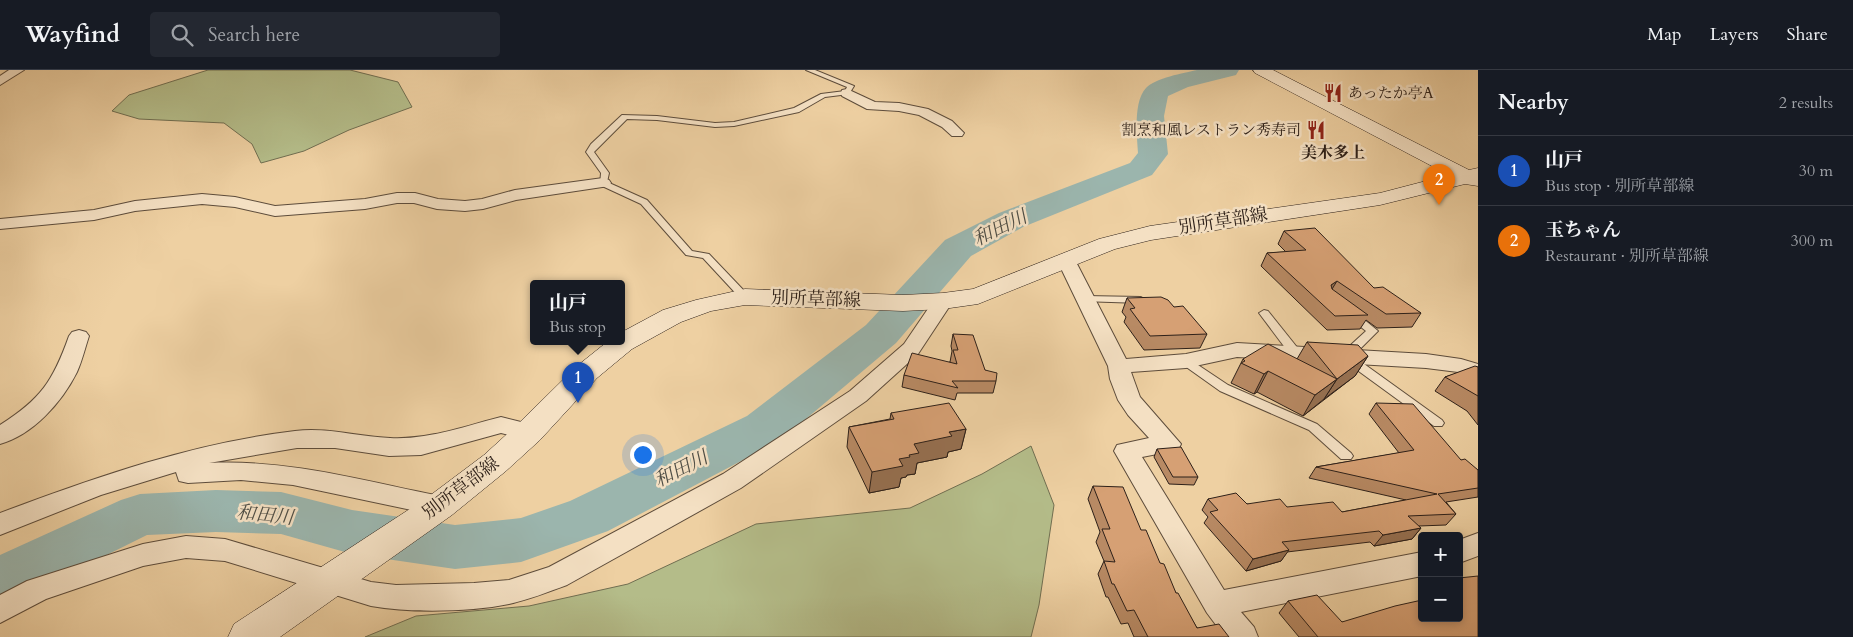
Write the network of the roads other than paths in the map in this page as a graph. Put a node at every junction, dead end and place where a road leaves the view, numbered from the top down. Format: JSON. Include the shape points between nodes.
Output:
{"nodes":[{"id":1,"x":18,"y":70,"type":"edge"},
{"id":2,"x":809,"y":70,"type":"edge"},
{"id":3,"x":1262,"y":71,"type":"edge"},
{"id":4,"x":0,"y":81,"type":"edge"},
{"id":5,"x":847,"y":93,"type":"junction"},
{"id":6,"x":957,"y":133,"type":"dead end"},
{"id":7,"x":1474,"y":178,"type":"edge"},
{"id":8,"x":604,"y":183,"type":"junction"},
{"id":9,"x":0,"y":224,"type":"edge"},
{"id":10,"x":1066,"y":260,"type":"junction"},
{"id":11,"x":745,"y":297,"type":"junction"},
{"id":12,"x":1085,"y":299,"type":"junction"},
{"id":13,"x":938,"y":302,"type":"junction"},
{"id":14,"x":1152,"y":303,"type":"edge"},
{"id":15,"x":1344,"y":310,"type":"edge"},
{"id":16,"x":1264,"y":313,"type":"dead end"},
{"id":17,"x":79,"y":336,"type":"dead end"},
{"id":18,"x":625,"y":341,"type":"edge"},
{"id":19,"x":620,"y":345,"type":"edge"},
{"id":20,"x":1296,"y":354,"type":"junction"},
{"id":21,"x":1346,"y":356,"type":"junction"},
{"id":22,"x":1186,"y":361,"type":"junction"},
{"id":23,"x":1119,"y":366,"type":"junction"},
{"id":24,"x":1478,"y":372,"type":"edge"},
{"id":25,"x":1438,"y":423,"type":"dead end"},
{"id":26,"x":529,"y":432,"type":"junction"},
{"id":27,"x":0,"y":436,"type":"edge"},
{"id":28,"x":1346,"y":456,"type":"dead end"},
{"id":29,"x":188,"y":474,"type":"dead end"},
{"id":30,"x":434,"y":510,"type":"junction"},
{"id":31,"x":0,"y":524,"type":"edge"},
{"id":32,"x":1478,"y":544,"type":"edge"},
{"id":33,"x":1463,"y":550,"type":"edge"},
{"id":34,"x":1418,"y":565,"type":"edge"},
{"id":35,"x":334,"y":577,"type":"junction"},
{"id":36,"x":1218,"y":604,"type":"junction"},
{"id":37,"x":0,"y":610,"type":"edge"},
{"id":38,"x":248,"y":637,"type":"edge"},
{"id":39,"x":1243,"y":637,"type":"edge"}],
"edges":[{"from":1,"to":4,"type":"street"},
{"from":2,"to":5,"type":"lane","via":[[851,86]]},
{"from":3,"to":7,"type":"main road"},
{"from":5,"to":6,"type":"street","via":[[872,106],[923,112]]},
{"from":5,"to":8,"type":"lane","via":[[823,95],[796,110],[734,124],[625,116],[590,152],[606,173]]},
{"from":7,"to":10,"type":"main road","name":"別所草部線","via":[[1380,198],[1150,233],[1107,244]]},
{"from":8,"to":9,"type":"street","via":[[515,195],[465,206],[397,198],[365,204],[275,211],[202,199],[135,206],[94,215]]},
{"from":8,"to":11,"type":"lane","via":[[644,202],[689,253],[706,256]]},
{"from":10,"to":12,"type":"street"},
{"from":10,"to":13,"type":"main road","name":"別所草部線","via":[[978,296]]},
{"from":11,"to":13,"type":"main road","name":"別所草部線"},
{"from":11,"to":18,"type":"main road","name":"別所草部線","via":[[672,316]]},
{"from":12,"to":14,"type":"lane","via":[[1144,300]]},
{"from":12,"to":23,"type":"street"},
{"from":13,"to":35,"type":"street","via":[[911,348],[858,396],[732,481],[557,577],[509,592],[396,598],[371,594]]},
{"from":15,"to":21,"type":"lane","via":[[1373,331]]},
{"from":16,"to":20,"type":"lane"},
{"from":17,"to":27,"type":"street","via":[[63,378],[43,404]]},
{"from":19,"to":26,"type":"main road","name":"別所草部線","via":[[586,372]]},
{"from":20,"to":21,"type":"street"},
{"from":20,"to":22,"type":"street","via":[[1238,350]]},
{"from":21,"to":24,"type":"street","via":[[1426,361]]},
{"from":21,"to":25,"type":"lane"},
{"from":22,"to":23,"type":"street"},
{"from":22,"to":28,"type":"lane","via":[[1224,388],[1313,427]]},
{"from":23,"to":36,"type":"street","via":[[1120,383],[1130,402],[1169,444],[1126,451]]},
{"from":26,"to":30,"type":"main road","name":"別所草部線"},
{"from":26,"to":31,"type":"street","via":[[501,425],[422,446],[388,447],[335,439],[297,439],[201,456],[94,488]]},
{"from":29,"to":30,"type":"street","via":[[240,471],[293,476]]},
{"from":30,"to":35,"type":"main road","name":"別所草部線"},
{"from":32,"to":33,"type":"street"},
{"from":34,"to":36,"type":"street"},
{"from":35,"to":37,"type":"street","via":[[225,550],[186,547],[143,555],[46,587]]},
{"from":35,"to":38,"type":"main road","name":"別所草部線"},
{"from":36,"to":39,"type":"street"}]}
